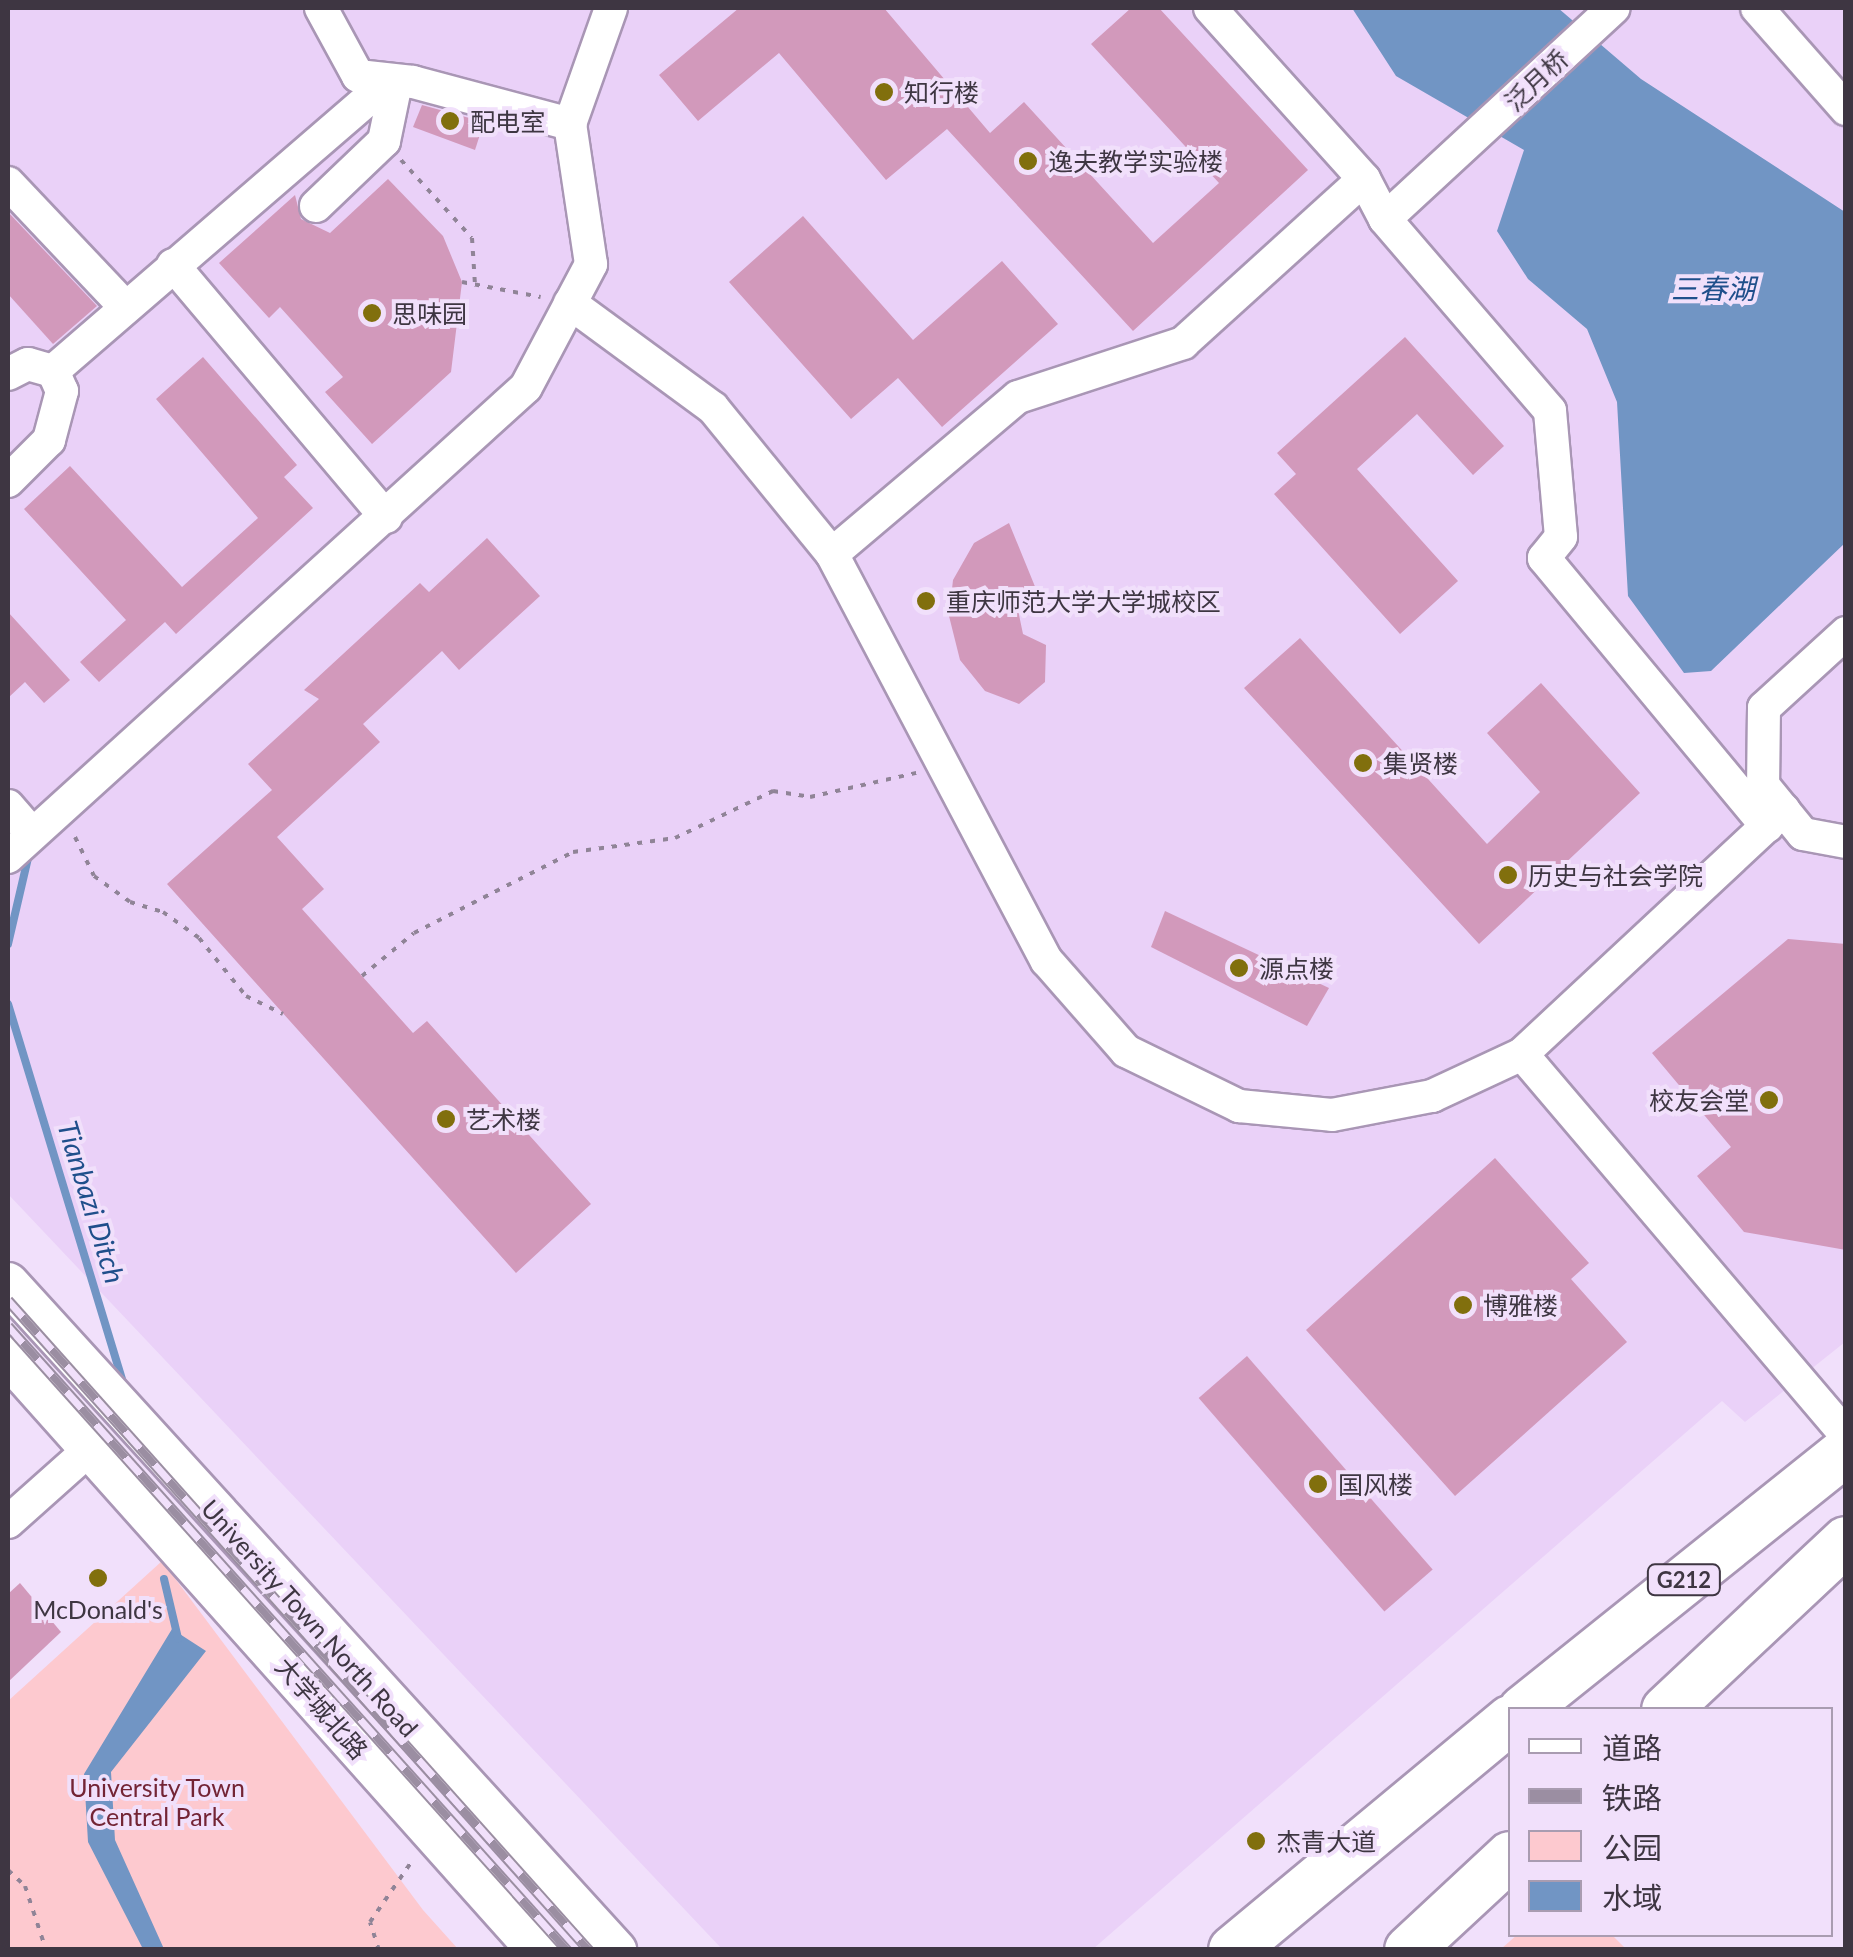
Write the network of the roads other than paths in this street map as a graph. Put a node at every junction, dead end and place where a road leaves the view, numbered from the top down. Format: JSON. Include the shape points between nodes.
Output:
{"nodes":[{"id":1,"x":321,"y":8,"type":"edge"},
{"id":2,"x":611,"y":8,"type":"edge"},
{"id":3,"x":1210,"y":8,"type":"edge"},
{"id":4,"x":1757,"y":8,"type":"edge"},
{"id":5,"x":1610,"y":11,"type":"edge"},
{"id":6,"x":391,"y":84,"type":"junction"},
{"id":7,"x":1846,"y":109,"type":"edge"},
{"id":8,"x":570,"y":124,"type":"junction"},
{"id":9,"x":1364,"y":179,"type":"junction"},
{"id":10,"x":8,"y":183,"type":"edge"},
{"id":11,"x":316,"y":206,"type":"dead end"},
{"id":12,"x":1385,"y":219,"type":"junction"},
{"id":13,"x":172,"y":265,"type":"junction"},
{"id":14,"x":116,"y":296,"type":"dead end"},
{"id":15,"x":570,"y":303,"type":"junction"},
{"id":16,"x":53,"y":371,"type":"junction"},
{"id":17,"x":8,"y":374,"type":"edge"},
{"id":18,"x":8,"y":481,"type":"edge"},
{"id":19,"x":386,"y":516,"type":"junction"},
{"id":20,"x":832,"y":554,"type":"junction"},
{"id":21,"x":1846,"y":633,"type":"edge"},
{"id":22,"x":8,"y":806,"type":"edge"},
{"id":23,"x":1776,"y":818,"type":"junction"},
{"id":24,"x":32,"y":834,"type":"junction"},
{"id":25,"x":1846,"y":842,"type":"edge"},
{"id":26,"x":8,"y":857,"type":"edge"},
{"id":27,"x":1522,"y":1054,"type":"junction"},
{"id":28,"x":8,"y":1283,"type":"edge"},
{"id":29,"x":8,"y":1357,"type":"edge"},
{"id":30,"x":1846,"y":1434,"type":"edge"},
{"id":31,"x":1846,"y":1451,"type":"edge"},
{"id":32,"x":99,"y":1457,"type":"junction"},
{"id":33,"x":8,"y":1522,"type":"edge"},
{"id":34,"x":1846,"y":1541,"type":"edge"},
{"id":35,"x":1527,"y":1707,"type":"edge"},
{"id":36,"x":1669,"y":1707,"type":"edge"},
{"id":37,"x":1508,"y":1722,"type":"edge"},
{"id":38,"x":416,"y":1733,"type":"junction"},
{"id":39,"x":377,"y":1770,"type":"junction"},
{"id":40,"x":1508,"y":1858,"type":"edge"},
{"id":41,"x":537,"y":1950,"type":"edge"},
{"id":42,"x":616,"y":1950,"type":"edge"},
{"id":43,"x":1234,"y":1950,"type":"edge"},
{"id":44,"x":1408,"y":1950,"type":"edge"}],
"edges":[{"from":1,"to":6,"type":"street","via":[[358,76]]},
{"from":2,"to":8,"type":"street"},
{"from":3,"to":9,"type":"street"},
{"from":4,"to":7,"type":"street"},
{"from":5,"to":12,"type":"street","name":"泛月桥"},
{"from":6,"to":8,"type":"street"},
{"from":6,"to":11,"type":"street","via":[[384,141]]},
{"from":6,"to":13,"type":"street"},
{"from":8,"to":15,"type":"street","via":[[591,264]]},
{"from":9,"to":12,"type":"street"},
{"from":9,"to":20,"type":"street","via":[[1182,342],[1018,396]]},
{"from":10,"to":14,"type":"street"},
{"from":12,"to":23,"type":"street","via":[[1550,411],[1560,537],[1544,558]]},
{"from":13,"to":16,"type":"street"},
{"from":13,"to":19,"type":"street"},
{"from":15,"to":19,"type":"street","via":[[526,387]]},
{"from":15,"to":20,"type":"street","via":[[713,408]]},
{"from":16,"to":17,"type":"street","via":[[28,364]]},
{"from":16,"to":18,"type":"street","via":[[62,391],[49,440]]},
{"from":19,"to":24,"type":"street"},
{"from":20,"to":27,"type":"street","via":[[1047,962],[1126,1052],[1238,1106],[1332,1115],[1432,1096]]},
{"from":21,"to":23,"type":"street","via":[[1764,708],[1763,784]]},
{"from":22,"to":24,"type":"street"},
{"from":23,"to":25,"type":"street","via":[[1804,834]]},
{"from":23,"to":27,"type":"street"},
{"from":24,"to":26,"type":"street"},
{"from":27,"to":30,"type":"street"},
{"from":28,"to":38,"type":"main road","name":"University Town North Road"},
{"from":29,"to":32,"type":"main road"},
{"from":31,"to":35,"type":"highway","number":"G212"},
{"from":32,"to":33,"type":"street"},
{"from":32,"to":39,"type":"main road","name":"大学城北路"},
{"from":34,"to":36,"type":"highway"},
{"from":37,"to":43,"type":"highway"},
{"from":38,"to":39,"type":"main road"},
{"from":38,"to":42,"type":"main road","name":"University Town North Road"},
{"from":39,"to":41,"type":"main road","name":"大学城北路"},
{"from":40,"to":44,"type":"highway"}]}
